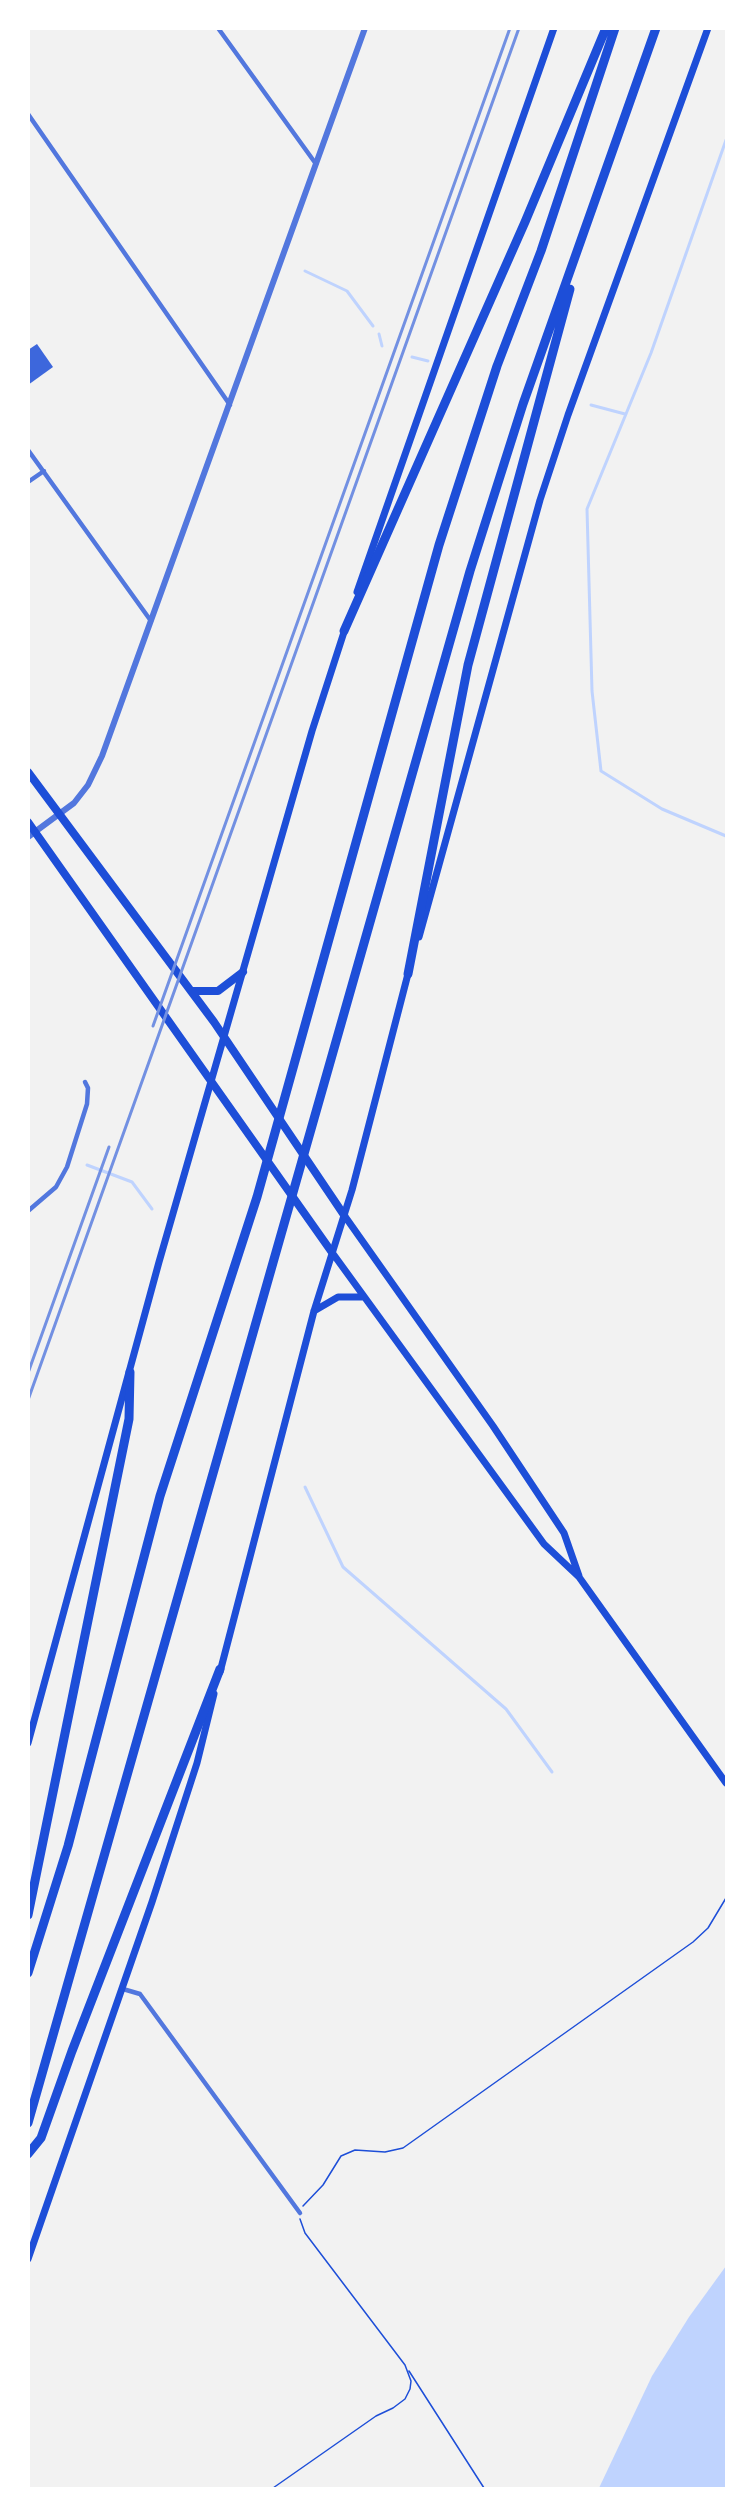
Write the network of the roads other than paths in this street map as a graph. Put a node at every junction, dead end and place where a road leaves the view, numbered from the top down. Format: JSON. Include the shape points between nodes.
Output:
{"nodes":[{"id":1,"x":218,"y":28,"type":"edge"},
{"id":2,"x":365,"y":28,"type":"edge"},
{"id":3,"x":554,"y":28,"type":"edge"},
{"id":4,"x":606,"y":28,"type":"edge"},
{"id":5,"x":615,"y":28,"type":"edge"},
{"id":6,"x":656,"y":28,"type":"edge"},
{"id":7,"x":708,"y":28,"type":"edge"},
{"id":8,"x":28,"y":114,"type":"edge"},
{"id":9,"x":316,"y":164,"type":"junction"},
{"id":10,"x":588,"y":223,"type":"junction"},
{"id":11,"x":231,"y":406,"type":"junction"},
{"id":12,"x":28,"y":450,"type":"edge"},
{"id":13,"x":44,"y":471,"type":"junction"},
{"id":14,"x":28,"y":482,"type":"edge"},
{"id":15,"x":152,"y":623,"type":"junction"},
{"id":16,"x":344,"y":631,"type":"junction"},
{"id":17,"x":28,"y":771,"type":"edge"},
{"id":18,"x":28,"y":822,"type":"edge"},
{"id":19,"x":28,"y":837,"type":"edge"},
{"id":20,"x":243,"y":972,"type":"junction"},
{"id":21,"x":408,"y":974,"type":"junction"},
{"id":22,"x":190,"y":991,"type":"junction"},
{"id":23,"x":225,"y":1039,"type":"junction"},
{"id":24,"x":212,"y":1080,"type":"junction"},
{"id":25,"x":85,"y":1082,"type":"dead end"},
{"id":26,"x":28,"y":1211,"type":"edge"},
{"id":27,"x":344,"y":1215,"type":"junction"},
{"id":28,"x":331,"y":1251,"type":"junction"},
{"id":29,"x":364,"y":1297,"type":"junction"},
{"id":30,"x":314,"y":1311,"type":"junction"},
{"id":31,"x":130,"y":1372,"type":"junction"},
{"id":32,"x":579,"y":1577,"type":"junction"},
{"id":33,"x":220,"y":1668,"type":"junction"},
{"id":34,"x":28,"y":1743,"type":"edge"},
{"id":35,"x":726,"y":1783,"type":"edge"},
{"id":36,"x":28,"y":1916,"type":"edge"},
{"id":37,"x":28,"y":1973,"type":"edge"},
{"id":38,"x":123,"y":1989,"type":"junction"},
{"id":39,"x":28,"y":2123,"type":"edge"},
{"id":40,"x":28,"y":2154,"type":"edge"},
{"id":41,"x":300,"y":2213,"type":"road end"},
{"id":42,"x":28,"y":2259,"type":"edge"}],
"edges":[{"from":1,"to":9,"type":"street"},
{"from":2,"to":9,"type":"street"},
{"from":3,"to":16,"type":"main road"},
{"from":4,"to":16,"type":"highway"},
{"from":5,"to":37,"type":"highway","via":[[439,545],[257,1197],[160,1496],[68,1846]]},
{"from":6,"to":10,"type":"highway"},
{"from":7,"to":21,"type":"main road","via":[[540,500]]},
{"from":8,"to":11,"type":"street"},
{"from":9,"to":11,"type":"street"},
{"from":10,"to":21,"type":"highway","via":[[468,665]]},
{"from":10,"to":39,"type":"highway","via":[[466,582]]},
{"from":11,"to":15,"type":"street"},
{"from":12,"to":13,"type":"street"},
{"from":13,"to":14,"type":"street"},
{"from":13,"to":15,"type":"street"},
{"from":15,"to":19,"type":"street","via":[[102,756],[82,794]]},
{"from":16,"to":20,"type":"main road"},
{"from":17,"to":22,"type":"main road"},
{"from":18,"to":24,"type":"main road"},
{"from":20,"to":22,"type":"main road","via":[[218,992]]},
{"from":20,"to":23,"type":"main road"},
{"from":21,"to":27,"type":"main road"},
{"from":22,"to":23,"type":"main road"},
{"from":23,"to":24,"type":"main road"},
{"from":23,"to":27,"type":"main road"},
{"from":24,"to":28,"type":"main road"},
{"from":24,"to":31,"type":"main road"},
{"from":25,"to":26,"type":"street","via":[[87,1104],[67,1167],[56,1187]]},
{"from":27,"to":28,"type":"main road"},
{"from":27,"to":32,"type":"main road","via":[[564,1533]]},
{"from":28,"to":29,"type":"main road"},
{"from":28,"to":30,"type":"main road"},
{"from":29,"to":30,"type":"main road","via":[[338,1297]]},
{"from":29,"to":32,"type":"main road","via":[[544,1544]]},
{"from":30,"to":33,"type":"main road"},
{"from":31,"to":34,"type":"main road"},
{"from":31,"to":36,"type":"highway","via":[[129,1419]]},
{"from":32,"to":35,"type":"main road"},
{"from":33,"to":38,"type":"main road","via":[[197,1763]]},
{"from":33,"to":40,"type":"highway","via":[[41,2138]]},
{"from":38,"to":41,"type":"street","via":[[140,1994]]},
{"from":38,"to":42,"type":"main road"}]}
